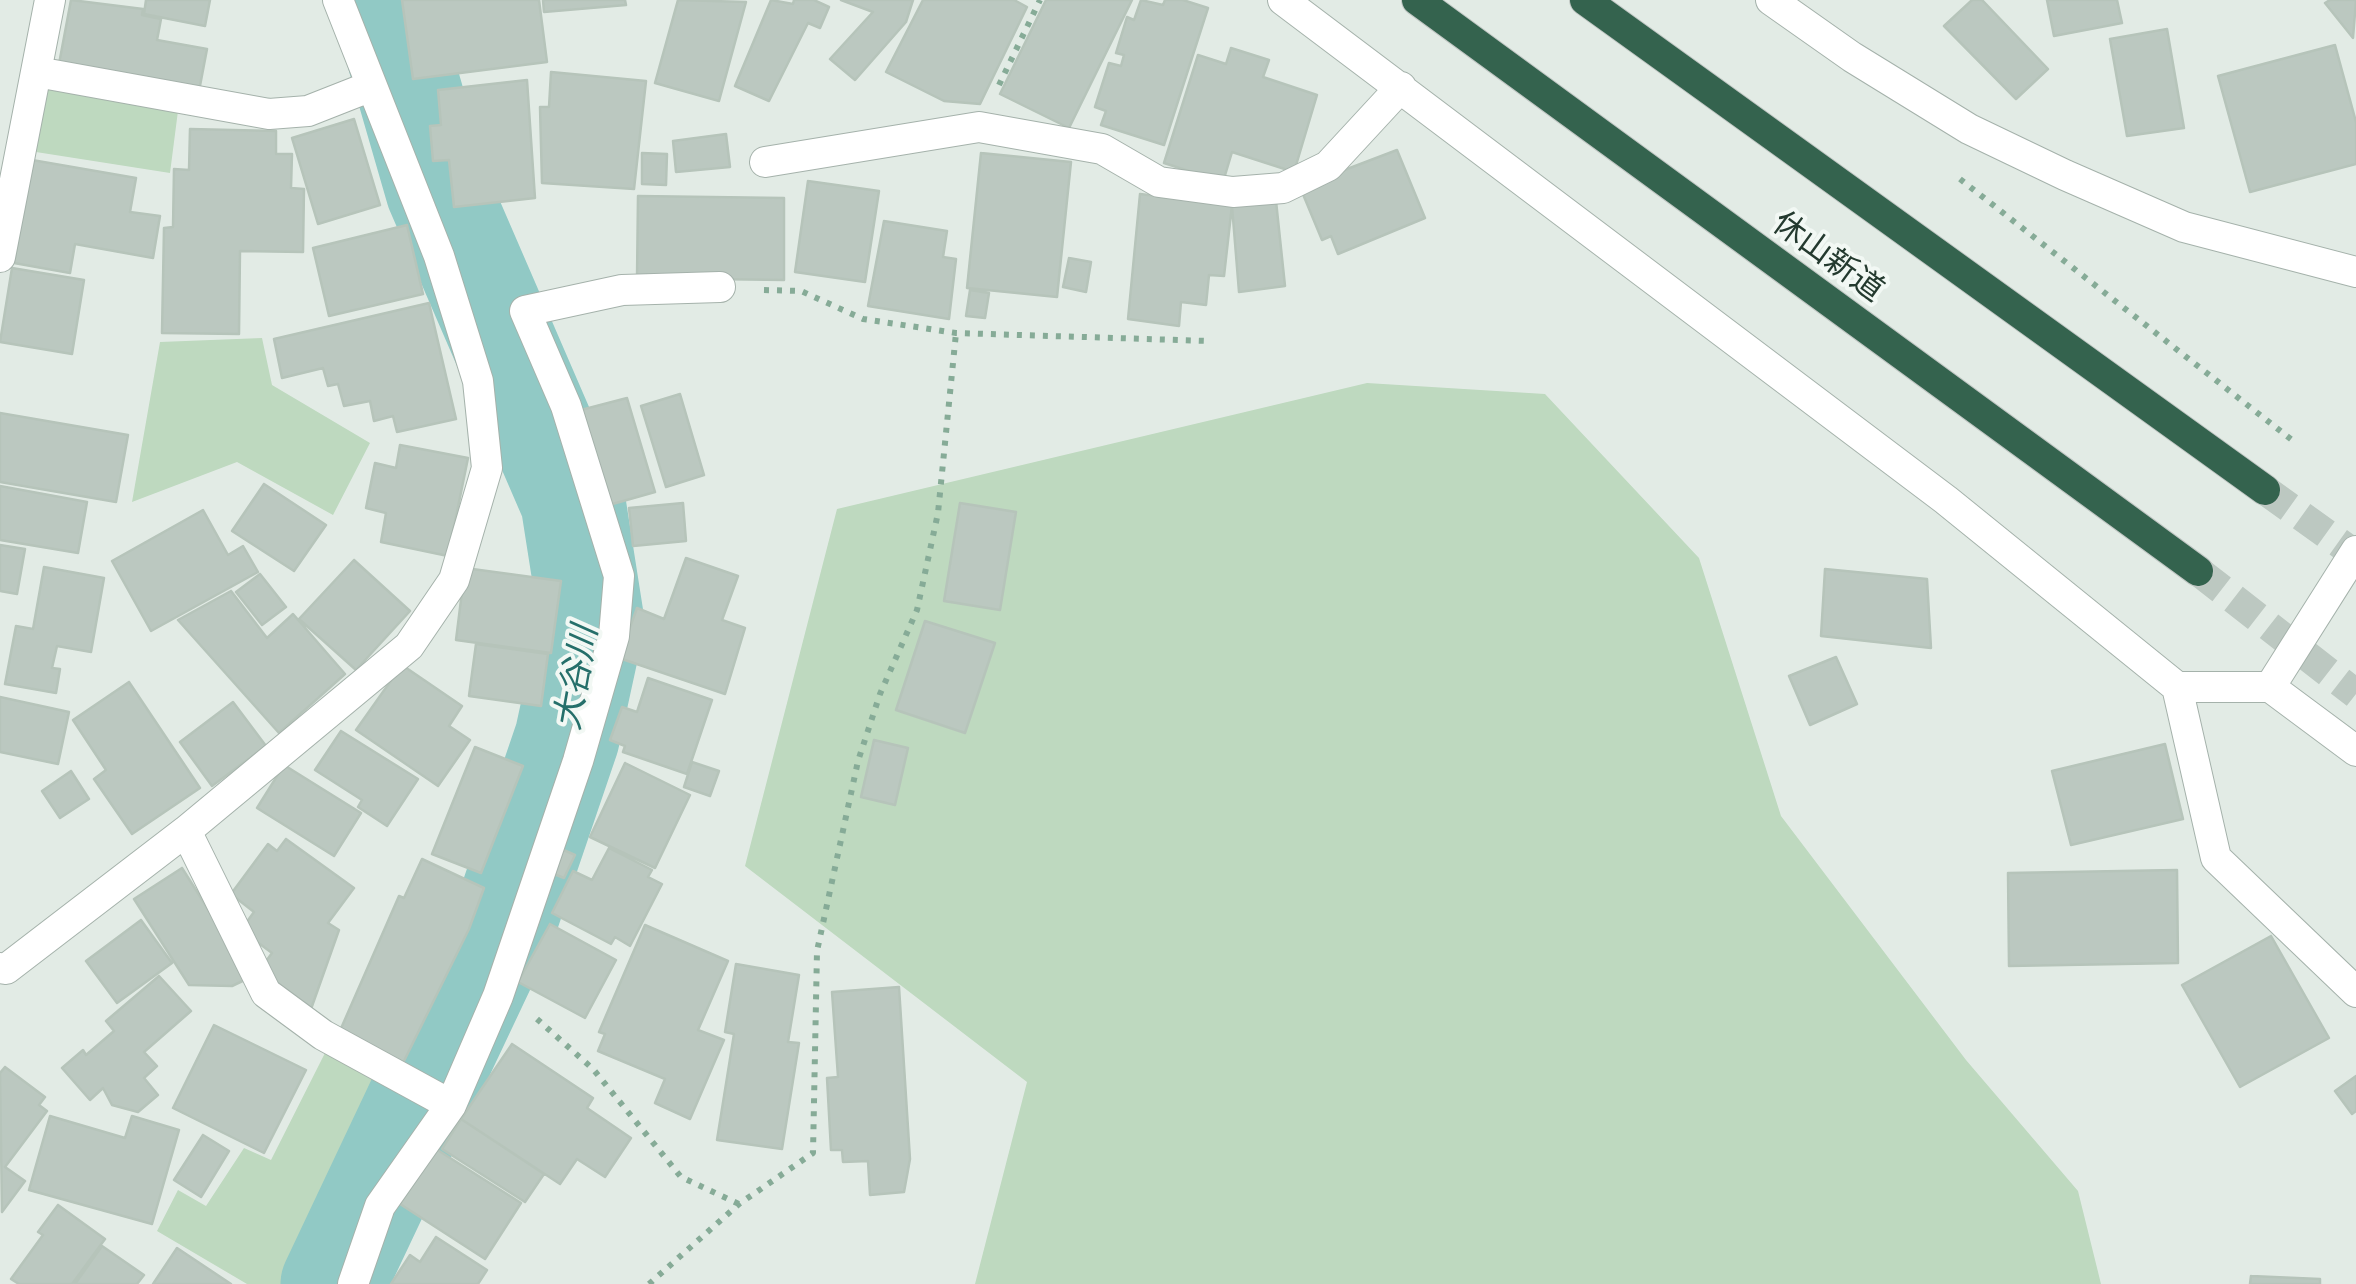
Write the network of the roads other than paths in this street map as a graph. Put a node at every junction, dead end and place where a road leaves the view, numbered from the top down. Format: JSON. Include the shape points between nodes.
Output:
{"nodes":[{"id":1,"x":50,"y":0,"type":"edge"},
{"id":2,"x":338,"y":0,"type":"edge"},
{"id":3,"x":1282,"y":0,"type":"edge"},
{"id":4,"x":1417,"y":0,"type":"edge"},
{"id":5,"x":1585,"y":0,"type":"edge"},
{"id":6,"x":1771,"y":0,"type":"edge"},
{"id":7,"x":37,"y":72,"type":"junction"},
{"id":8,"x":369,"y":87,"type":"junction"},
{"id":9,"x":1400,"y":88,"type":"junction"},
{"id":10,"x":764,"y":162,"type":"dead end"},
{"id":11,"x":0,"y":257,"type":"edge"},
{"id":12,"x":2356,"y":272,"type":"edge"},
{"id":13,"x":720,"y":287,"type":"road end"},
{"id":14,"x":2265,"y":490,"type":"tunnel mouth"},
{"id":15,"x":2356,"y":551,"type":"edge"},
{"id":16,"x":2198,"y":571,"type":"tunnel mouth"},
{"id":17,"x":2270,"y":686,"type":"junction"},
{"id":18,"x":2177,"y":687,"type":"junction"},
{"id":19,"x":2356,"y":751,"type":"edge"},
{"id":20,"x":186,"y":831,"type":"junction"},
{"id":21,"x":0,"y":968,"type":"edge"},
{"id":22,"x":2356,"y":992,"type":"edge"},
{"id":23,"x":451,"y":1105,"type":"junction"},
{"id":24,"x":353,"y":1284,"type":"edge"}],
"edges":[{"from":1,"to":7,"type":"street"},
{"from":2,"to":8,"type":"street"},
{"from":3,"to":9,"type":"street"},
{"from":4,"to":16,"type":"highway","name":"休山新道"},
{"from":5,"to":14,"type":"highway","name":"休山新道"},
{"from":6,"to":12,"type":"street","via":[[1969,129],[2065,175],[2184,227]]},
{"from":7,"to":8,"type":"street","via":[[269,114],[308,110]]},
{"from":7,"to":11,"type":"street"},
{"from":8,"to":20,"type":"street","via":[[438,256],[478,381],[487,468],[454,580],[410,646]]},
{"from":9,"to":10,"type":"street","via":[[1328,166],[1283,188],[1233,192],[1159,182],[1102,148],[979,127]]},
{"from":9,"to":18,"type":"street","via":[[1946,500]]},
{"from":13,"to":23,"type":"street","via":[[622,290],[525,311],[566,406],[619,576],[614,636],[498,996]]},
{"from":15,"to":17,"type":"street"},
{"from":17,"to":18,"type":"street"},
{"from":17,"to":19,"type":"street"},
{"from":18,"to":22,"type":"street","via":[[2216,858]]},
{"from":20,"to":21,"type":"street"},
{"from":20,"to":23,"type":"street","via":[[266,992],[323,1035]]},
{"from":23,"to":24,"type":"street","via":[[380,1206]]}]}
